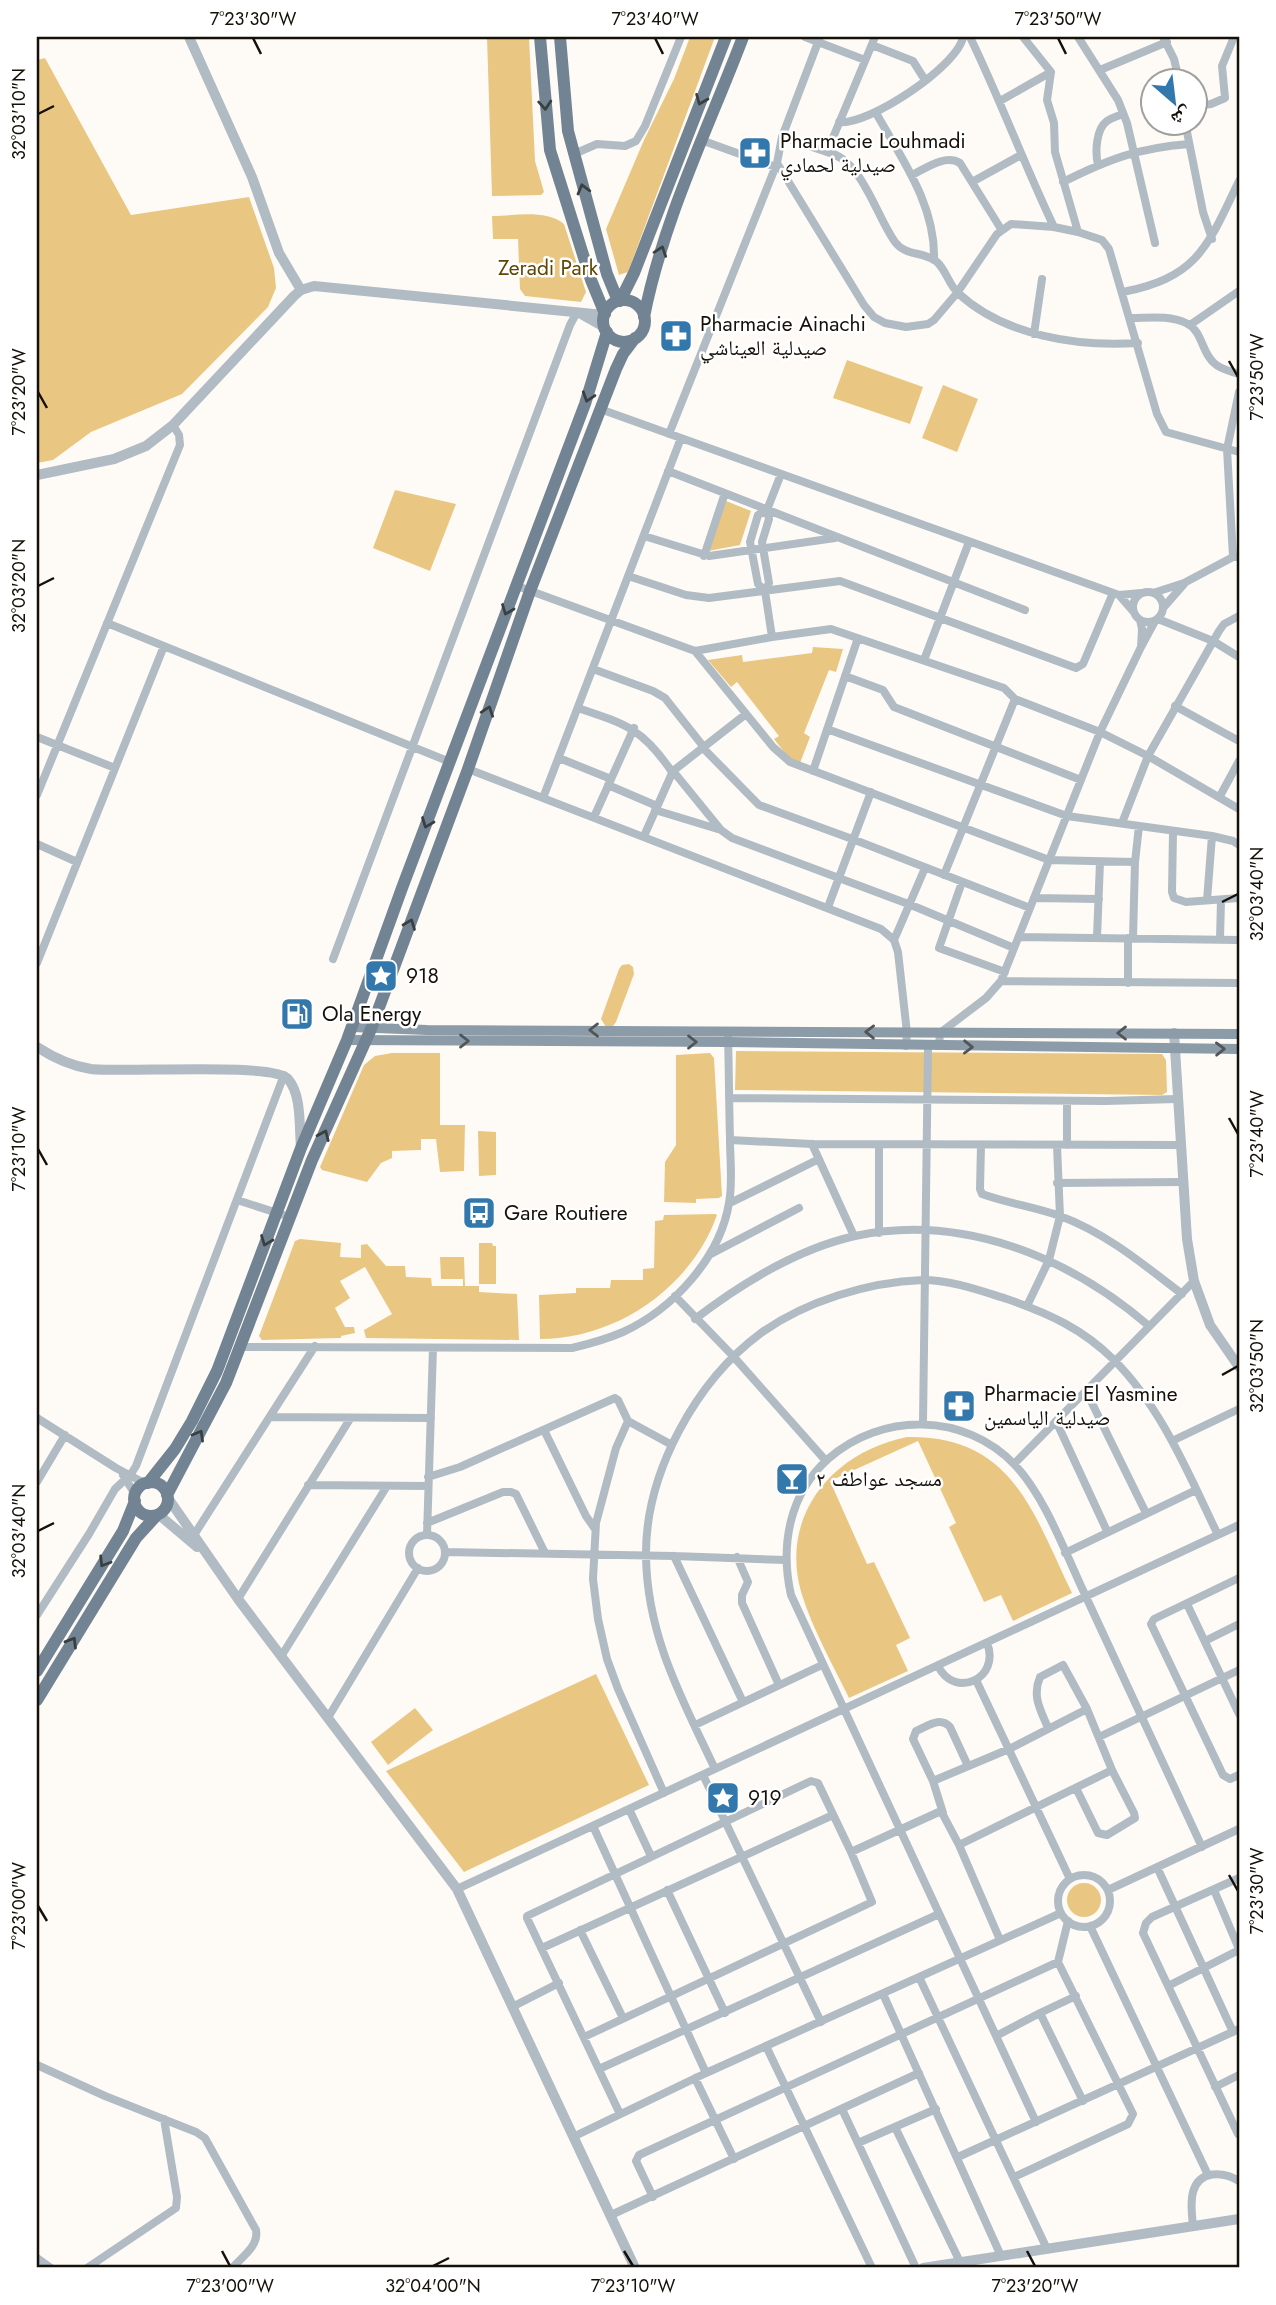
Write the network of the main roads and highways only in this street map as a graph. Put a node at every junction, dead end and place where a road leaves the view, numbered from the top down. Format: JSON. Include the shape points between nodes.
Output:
{"nodes":[{"id":1,"x":540,"y":37,"type":"edge"},
{"id":2,"x":561,"y":37,"type":"edge"},
{"id":3,"x":726,"y":37,"type":"edge"},
{"id":4,"x":743,"y":37,"type":"edge"},
{"id":5,"x":591,"y":217,"type":"junction"},
{"id":6,"x":573,"y":222,"type":"junction"},
{"id":7,"x":634,"y":273,"type":"junction"},
{"id":8,"x":607,"y":274,"type":"junction"},
{"id":9,"x":652,"y":279,"type":"junction"},
{"id":10,"x":591,"y":281,"type":"junction"},
{"id":11,"x":619,"y":301,"type":"junction"},
{"id":12,"x":644,"y":317,"type":"junction"},
{"id":13,"x":605,"y":322,"type":"junction"},
{"id":14,"x":635,"y":338,"type":"junction"},
{"id":15,"x":599,"y":361,"type":"junction"},
{"id":16,"x":616,"y":369,"type":"junction"},
{"id":17,"x":352,"y":1027,"type":"junction"},
{"id":18,"x":368,"y":1034,"type":"junction"},
{"id":19,"x":1239,"y":1034,"type":"edge"},
{"id":20,"x":728,"y":1036,"type":"junction"},
{"id":21,"x":347,"y":1040,"type":"junction"},
{"id":22,"x":1239,"y":1049,"type":"edge"},
{"id":23,"x":284,"y":1214,"type":"junction"},
{"id":24,"x":166,"y":1461,"type":"junction"},
{"id":25,"x":179,"y":1470,"type":"junction"},
{"id":26,"x":147,"y":1483,"type":"junction"},
{"id":27,"x":168,"y":1497,"type":"junction"},
{"id":28,"x":135,"y":1498,"type":"junction"},
{"id":29,"x":158,"y":1515,"type":"junction"},
{"id":30,"x":123,"y":1531,"type":"junction"},
{"id":31,"x":136,"y":1538,"type":"junction"},
{"id":32,"x":37,"y":1671,"type":"edge"},
{"id":33,"x":41,"y":1684,"type":"edge"},
{"id":34,"x":37,"y":1700,"type":"edge"}],
"edges":[{"from":1,"to":6,"type":"main road","one_way":true,"via":[[550,150]]},
{"from":5,"to":2,"type":"main road","one_way":true,"via":[[568,131]]},
{"from":3,"to":7,"type":"main road","one_way":true},
{"from":9,"to":4,"type":"main road","one_way":true},
{"from":5,"to":6,"type":"main road"},
{"from":5,"to":8,"type":"main road"},
{"from":6,"to":10,"type":"main road"},
{"from":7,"to":9,"type":"main road"},
{"from":7,"to":11,"type":"main road"},
{"from":8,"to":10,"type":"main road"},
{"from":8,"to":11,"type":"main road"},
{"from":9,"to":12,"type":"main road"},
{"from":10,"to":13,"type":"main road"},
{"from":11,"to":12,"type":"main road","via":[[638,306]]},
{"from":11,"to":13,"type":"main road","via":[[610,306]]},
{"from":12,"to":14,"type":"main road","via":[[643,329]]},
{"from":13,"to":14,"type":"main road","via":[[616,340]]},
{"from":13,"to":15,"type":"main road"},
{"from":14,"to":16,"type":"main road"},
{"from":15,"to":16,"type":"main road"},
{"from":15,"to":17,"type":"main road","one_way":true},
{"from":18,"to":16,"type":"main road","one_way":true},
{"from":17,"to":18,"type":"main road"},
{"from":17,"to":21,"type":"main road"},
{"from":18,"to":20,"type":"main road"},
{"from":18,"to":21,"type":"main road"},
{"from":23,"to":18,"type":"main road","one_way":true},
{"from":19,"to":20,"type":"main road","one_way":true},
{"from":20,"to":22,"type":"main road","one_way":true,"via":[[933,1046]]},
{"from":21,"to":23,"type":"main road","via":[[301,1148]]},
{"from":23,"to":24,"type":"main road","one_way":true,"via":[[217,1371]]},
{"from":25,"to":23,"type":"main road","one_way":true,"via":[[214,1408],[240,1347]]},
{"from":24,"to":25,"type":"main road"},
{"from":24,"to":26,"type":"main road"},
{"from":25,"to":27,"type":"main road"},
{"from":26,"to":27,"type":"main road","via":[[159,1484]]},
{"from":26,"to":28,"type":"main road"},
{"from":27,"to":29,"type":"main road"},
{"from":28,"to":29,"type":"main road","via":[[141,1513]]},
{"from":28,"to":30,"type":"main road"},
{"from":29,"to":31,"type":"main road"},
{"from":30,"to":31,"type":"main road"},
{"from":30,"to":32,"type":"main road","one_way":true},
{"from":33,"to":31,"type":"main road","one_way":true},
{"from":33,"to":34,"type":"main road"}]}
